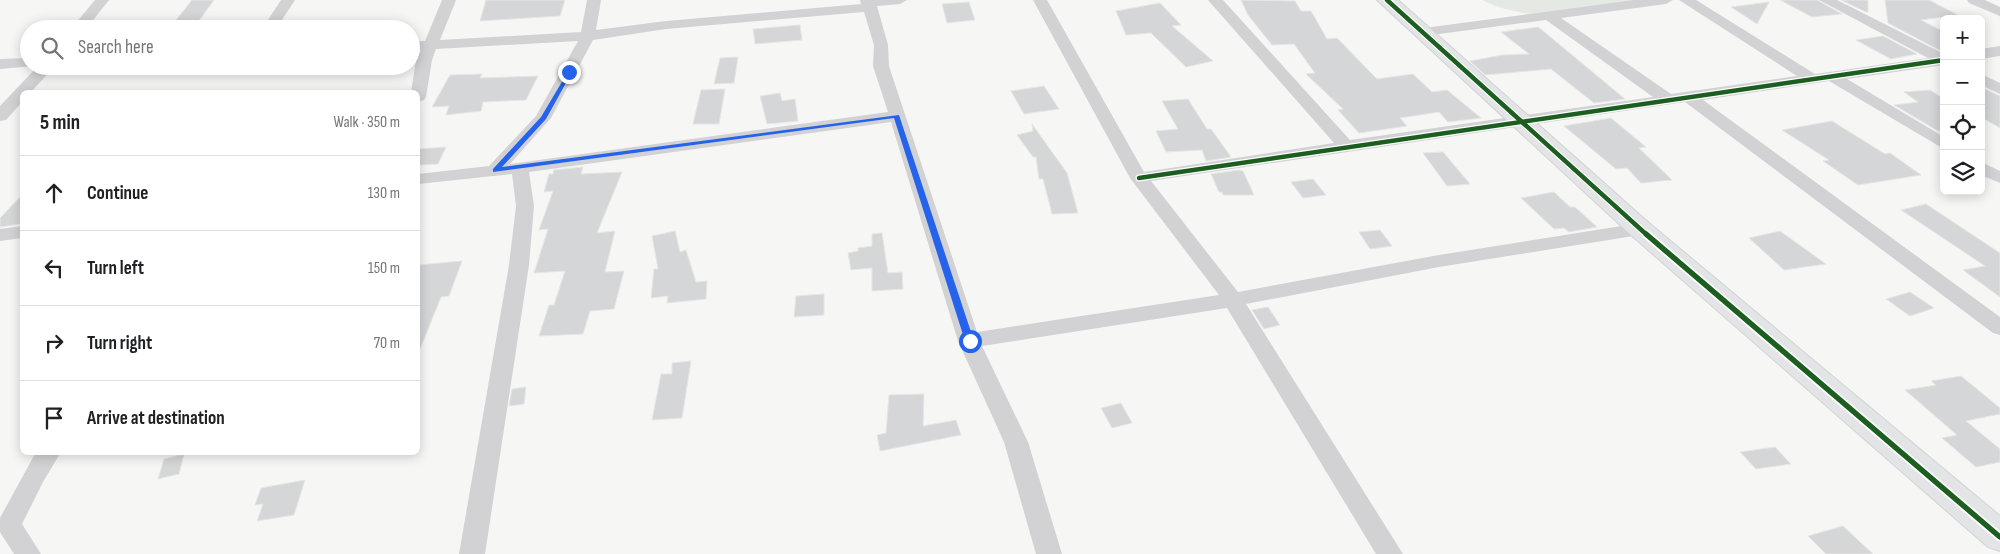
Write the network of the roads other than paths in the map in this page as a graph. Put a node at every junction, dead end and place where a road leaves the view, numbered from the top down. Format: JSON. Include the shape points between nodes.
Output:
{"nodes":[{"id":1,"x":102,"y":0,"type":"edge"},
{"id":2,"x":288,"y":0,"type":"edge"},
{"id":3,"x":450,"y":0,"type":"edge"},
{"id":4,"x":594,"y":0,"type":"edge"},
{"id":5,"x":900,"y":0,"type":"edge"},
{"id":6,"x":1040,"y":0,"type":"edge"},
{"id":7,"x":1215,"y":0,"type":"edge"},
{"id":8,"x":1387,"y":0,"type":"edge"},
{"id":9,"x":1666,"y":0,"type":"edge"},
{"id":10,"x":1686,"y":0,"type":"edge"},
{"id":11,"x":1826,"y":0,"type":"edge"},
{"id":12,"x":1974,"y":0,"type":"edge"},
{"id":13,"x":868,"y":3,"type":"edge"},
{"id":14,"x":2000,"y":12,"type":"edge"},
{"id":15,"x":1549,"y":16,"type":"junction"},
{"id":16,"x":85,"y":20,"type":"edge"},
{"id":17,"x":275,"y":20,"type":"edge"},
{"id":18,"x":1424,"y":32,"type":"junction"},
{"id":19,"x":588,"y":36,"type":"junction"},
{"id":20,"x":431,"y":44,"type":"junction"},
{"id":21,"x":420,"y":45,"type":"edge"},
{"id":22,"x":2000,"y":51,"type":"edge"},
{"id":23,"x":1985,"y":53,"type":"edge"},
{"id":24,"x":1940,"y":58,"type":"edge"},
{"id":25,"x":1940,"y":61,"type":"edge"},
{"id":26,"x":20,"y":63,"type":"edge"},
{"id":27,"x":0,"y":64,"type":"edge"},
{"id":28,"x":39,"y":75,"type":"edge"},
{"id":29,"x":1831,"y":76,"type":"junction"},
{"id":30,"x":1812,"y":79,"type":"junction"},
{"id":31,"x":1985,"y":81,"type":"edge"},
{"id":32,"x":2000,"y":89,"type":"edge"},
{"id":33,"x":24,"y":90,"type":"edge"},
{"id":34,"x":419,"y":90,"type":"edge"},
{"id":35,"x":20,"y":95,"type":"edge"},
{"id":36,"x":1689,"y":98,"type":"junction"},
{"id":37,"x":1668,"y":100,"type":"junction"},
{"id":38,"x":0,"y":116,"type":"edge"},
{"id":39,"x":897,"y":116,"type":"junction"},
{"id":40,"x":1520,"y":121,"type":"junction"},
{"id":41,"x":1940,"y":142,"type":"edge"},
{"id":42,"x":1346,"y":146,"type":"junction"},
{"id":43,"x":520,"y":168,"type":"junction"},
{"id":44,"x":1985,"y":169,"type":"edge"},
{"id":45,"x":495,"y":170,"type":"junction"},
{"id":46,"x":1139,"y":178,"type":"junction"},
{"id":47,"x":2000,"y":178,"type":"edge"},
{"id":48,"x":420,"y":179,"type":"edge"},
{"id":49,"x":1640,"y":229,"type":"junction"},
{"id":50,"x":20,"y":232,"type":"edge"},
{"id":51,"x":0,"y":235,"type":"edge"},
{"id":52,"x":1233,"y":300,"type":"junction"},
{"id":53,"x":2000,"y":328,"type":"edge"},
{"id":54,"x":970,"y":341,"type":"junction"},
{"id":55,"x":47,"y":455,"type":"edge"},
{"id":56,"x":1996,"y":529,"type":"edge"},
{"id":57,"x":5,"y":530,"type":"edge"},
{"id":58,"x":28,"y":554,"type":"edge"},
{"id":59,"x":472,"y":554,"type":"edge"},
{"id":60,"x":1049,"y":554,"type":"edge"},
{"id":61,"x":1390,"y":554,"type":"edge"}],
"edges":[{"from":1,"to":16,"type":"street"},
{"from":2,"to":17,"type":"street"},
{"from":3,"to":20,"type":"street"},
{"from":4,"to":19,"type":"street"},
{"from":5,"to":13,"type":"street"},
{"from":6,"to":46,"type":"street"},
{"from":7,"to":42,"type":"street"},
{"from":8,"to":18,"type":"street"},
{"from":9,"to":15,"type":"street"},
{"from":10,"to":30,"type":"street"},
{"from":11,"to":24,"type":"street"},
{"from":12,"to":14,"type":"street"},
{"from":13,"to":19,"type":"street"},
{"from":13,"to":39,"type":"street","via":[[881,45],[881,66]]},
{"from":15,"to":18,"type":"street"},
{"from":15,"to":37,"type":"street"},
{"from":18,"to":40,"type":"street"},
{"from":19,"to":20,"type":"street"},
{"from":19,"to":45,"type":"street","via":[[543,118]]},
{"from":20,"to":21,"type":"street"},
{"from":20,"to":34,"type":"street","via":[[424,60]]},
{"from":22,"to":23,"type":"street"},
{"from":25,"to":29,"type":"street"},
{"from":26,"to":27,"type":"street"},
{"from":28,"to":33,"type":"street"},
{"from":29,"to":30,"type":"street"},
{"from":29,"to":41,"type":"street"},
{"from":30,"to":36,"type":"street"},
{"from":31,"to":32,"type":"street"},
{"from":35,"to":38,"type":"street"},
{"from":36,"to":37,"type":"street"},
{"from":36,"to":53,"type":"street"},
{"from":37,"to":40,"type":"street"},
{"from":39,"to":43,"type":"street"},
{"from":39,"to":54,"type":"street"},
{"from":40,"to":42,"type":"street"},
{"from":40,"to":49,"type":"street"},
{"from":42,"to":46,"type":"street"},
{"from":43,"to":45,"type":"street"},
{"from":43,"to":59,"type":"street","via":[[525,206],[519,265]]},
{"from":44,"to":47,"type":"street"},
{"from":45,"to":48,"type":"street"},
{"from":46,"to":52,"type":"street"},
{"from":49,"to":52,"type":"street","via":[[1439,261]]},
{"from":49,"to":56,"type":"street"},
{"from":50,"to":51,"type":"street"},
{"from":52,"to":54,"type":"street"},
{"from":52,"to":61,"type":"street"},
{"from":54,"to":60,"type":"street","via":[[1016,442]]},
{"from":55,"to":57,"type":"street"},
{"from":57,"to":58,"type":"street"}]}
